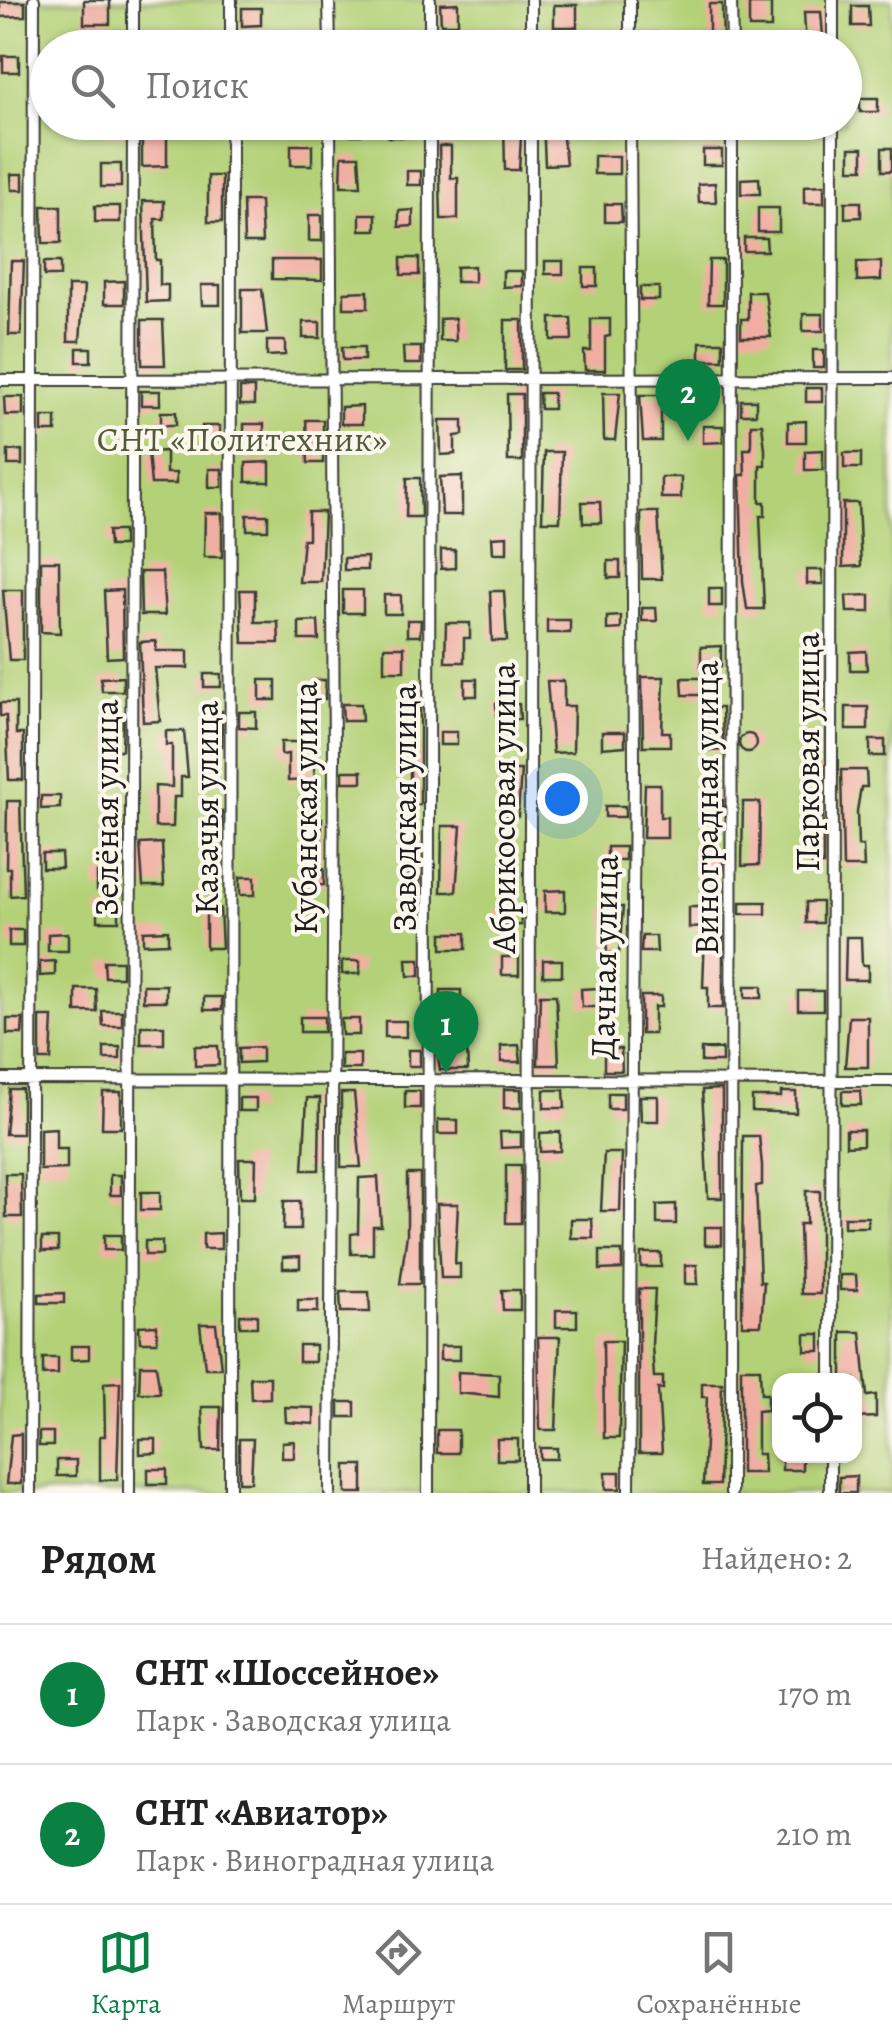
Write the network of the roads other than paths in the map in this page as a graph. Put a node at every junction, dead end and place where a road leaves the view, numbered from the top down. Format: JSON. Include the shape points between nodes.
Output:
{"nodes":[{"id":1,"x":34,"y":0,"type":"edge"},
{"id":2,"x":133,"y":0,"type":"edge"},
{"id":3,"x":231,"y":0,"type":"edge"},
{"id":4,"x":330,"y":0,"type":"edge"},
{"id":5,"x":430,"y":0,"type":"edge"},
{"id":6,"x":531,"y":0,"type":"edge"},
{"id":7,"x":630,"y":0,"type":"edge"},
{"id":8,"x":732,"y":0,"type":"edge"},
{"id":9,"x":833,"y":0,"type":"edge"},
{"id":10,"x":34,"y":30,"type":"edge"},
{"id":11,"x":133,"y":30,"type":"edge"},
{"id":12,"x":231,"y":30,"type":"edge"},
{"id":13,"x":330,"y":30,"type":"edge"},
{"id":14,"x":430,"y":30,"type":"edge"},
{"id":15,"x":531,"y":30,"type":"edge"},
{"id":16,"x":630,"y":30,"type":"edge"},
{"id":17,"x":732,"y":30,"type":"edge"},
{"id":18,"x":833,"y":30,"type":"edge"},
{"id":19,"x":34,"y":140,"type":"edge"},
{"id":20,"x":133,"y":140,"type":"edge"},
{"id":21,"x":232,"y":140,"type":"edge"},
{"id":22,"x":330,"y":140,"type":"edge"},
{"id":23,"x":430,"y":140,"type":"edge"},
{"id":24,"x":532,"y":140,"type":"edge"},
{"id":25,"x":630,"y":140,"type":"edge"},
{"id":26,"x":732,"y":140,"type":"edge"},
{"id":27,"x":833,"y":140,"type":"edge"},
{"id":28,"x":733,"y":376,"type":"junction"},
{"id":29,"x":630,"y":377,"type":"junction"},
{"id":30,"x":134,"y":378,"type":"junction"},
{"id":31,"x":834,"y":378,"type":"junction"},
{"id":32,"x":892,"y":378,"type":"edge"},
{"id":33,"x":232,"y":379,"type":"junction"},
{"id":34,"x":0,"y":380,"type":"edge"},
{"id":35,"x":34,"y":380,"type":"junction"},
{"id":36,"x":332,"y":380,"type":"junction"},
{"id":37,"x":430,"y":381,"type":"junction"},
{"id":38,"x":532,"y":381,"type":"junction"},
{"id":39,"x":332,"y":1078,"type":"junction"},
{"id":40,"x":531,"y":1078,"type":"junction"},
{"id":41,"x":0,"y":1079,"type":"edge"},
{"id":42,"x":31,"y":1079,"type":"junction"},
{"id":43,"x":132,"y":1079,"type":"junction"},
{"id":44,"x":234,"y":1080,"type":"junction"},
{"id":45,"x":430,"y":1080,"type":"junction"},
{"id":46,"x":630,"y":1080,"type":"junction"},
{"id":47,"x":734,"y":1081,"type":"junction"},
{"id":48,"x":834,"y":1082,"type":"junction"},
{"id":49,"x":892,"y":1082,"type":"edge"},
{"id":50,"x":831,"y":1373,"type":"edge"},
{"id":51,"x":830,"y":1463,"type":"edge"},
{"id":52,"x":30,"y":1493,"type":"edge"},
{"id":53,"x":129,"y":1493,"type":"edge"},
{"id":54,"x":230,"y":1493,"type":"edge"},
{"id":55,"x":330,"y":1493,"type":"edge"},
{"id":56,"x":428,"y":1493,"type":"edge"},
{"id":57,"x":528,"y":1493,"type":"edge"},
{"id":58,"x":629,"y":1493,"type":"edge"},
{"id":59,"x":732,"y":1493,"type":"edge"},
{"id":60,"x":830,"y":1493,"type":"edge"}],
"edges":[{"from":1,"to":10,"type":"street"},
{"from":2,"to":11,"type":"street"},
{"from":3,"to":12,"type":"street"},
{"from":4,"to":13,"type":"street"},
{"from":5,"to":14,"type":"street"},
{"from":6,"to":15,"type":"street"},
{"from":7,"to":16,"type":"street"},
{"from":8,"to":17,"type":"street"},
{"from":9,"to":18,"type":"street"},
{"from":19,"to":35,"type":"street"},
{"from":20,"to":30,"type":"street","name":"Зелёная улица"},
{"from":21,"to":33,"type":"street","name":"Казачья улица"},
{"from":22,"to":36,"type":"street","name":"Кубанская улица"},
{"from":23,"to":37,"type":"street","name":"Заводская улица"},
{"from":24,"to":38,"type":"street","name":"Абрикосовая улица"},
{"from":25,"to":29,"type":"street","name":"Дачная улица"},
{"from":26,"to":28,"type":"street","name":"Виноградная улица"},
{"from":27,"to":31,"type":"street","name":"Парковая улица"},
{"from":28,"to":29,"type":"street"},
{"from":28,"to":31,"type":"street"},
{"from":28,"to":47,"type":"street","name":"Виноградная улица"},
{"from":29,"to":38,"type":"street"},
{"from":29,"to":46,"type":"street","name":"Дачная улица"},
{"from":30,"to":33,"type":"street"},
{"from":30,"to":35,"type":"street"},
{"from":30,"to":43,"type":"street","name":"Зелёная улица"},
{"from":31,"to":32,"type":"street"},
{"from":31,"to":48,"type":"street","name":"Парковая улица"},
{"from":33,"to":36,"type":"street"},
{"from":33,"to":44,"type":"street","name":"Казачья улица"},
{"from":34,"to":35,"type":"street"},
{"from":35,"to":42,"type":"street"},
{"from":36,"to":37,"type":"street"},
{"from":36,"to":39,"type":"street","name":"Кубанская улица"},
{"from":37,"to":38,"type":"street"},
{"from":37,"to":45,"type":"street","name":"Заводская улица"},
{"from":38,"to":40,"type":"street","name":"Абрикосовая улица"},
{"from":39,"to":44,"type":"street"},
{"from":39,"to":45,"type":"street"},
{"from":39,"to":55,"type":"street","name":"Кубанская улица"},
{"from":40,"to":45,"type":"street"},
{"from":40,"to":46,"type":"street"},
{"from":40,"to":57,"type":"street","name":"Абрикосовая улица"},
{"from":41,"to":42,"type":"street"},
{"from":42,"to":43,"type":"street"},
{"from":42,"to":52,"type":"street"},
{"from":43,"to":44,"type":"street"},
{"from":43,"to":53,"type":"street","name":"Зелёная улица"},
{"from":44,"to":54,"type":"street","name":"Казачья улица"},
{"from":45,"to":56,"type":"street","name":"Заводская улица"},
{"from":46,"to":47,"type":"street"},
{"from":46,"to":58,"type":"street","name":"Дачная улица"},
{"from":47,"to":48,"type":"street"},
{"from":47,"to":59,"type":"street","name":"Виноградная улица"},
{"from":48,"to":49,"type":"street"},
{"from":48,"to":50,"type":"street","name":"Парковая улица"},
{"from":51,"to":60,"type":"street"}]}
